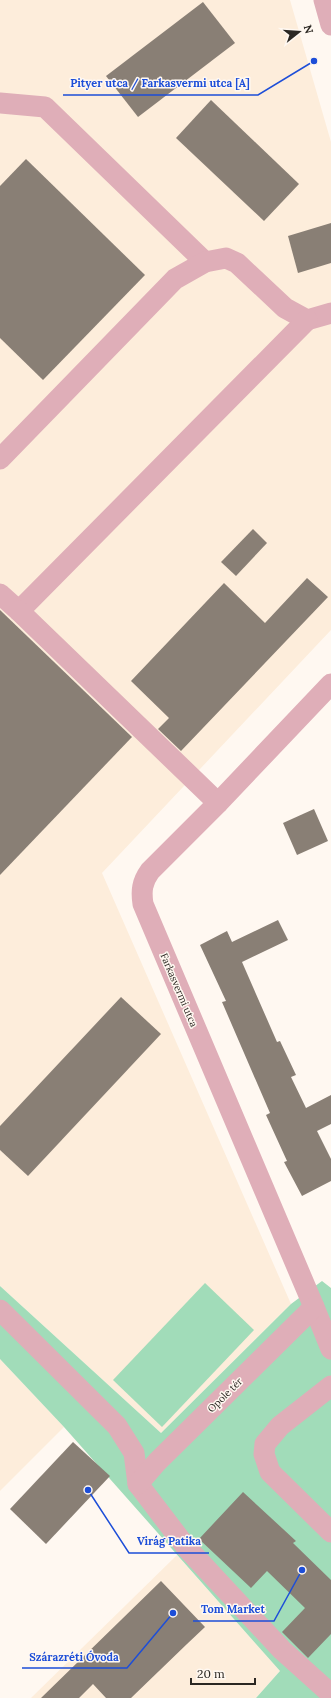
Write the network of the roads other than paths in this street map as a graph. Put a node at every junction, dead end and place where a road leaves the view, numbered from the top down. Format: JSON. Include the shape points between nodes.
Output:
{"nodes":[{"id":1,"x":324,"y":0,"type":"edge"},
{"id":2,"x":331,"y":25,"type":"edge"},
{"id":3,"x":0,"y":102,"type":"edge"},
{"id":4,"x":205,"y":262,"type":"junction"},
{"id":5,"x":331,"y":313,"type":"edge"},
{"id":6,"x":307,"y":320,"type":"junction"},
{"id":7,"x":2,"y":453,"type":"edge"},
{"id":8,"x":0,"y":594,"type":"edge"},
{"id":9,"x":19,"y":611,"type":"junction"},
{"id":10,"x":331,"y":684,"type":"edge"},
{"id":11,"x":218,"y":803,"type":"junction"},
{"id":12,"x":314,"y":1307,"type":"junction"},
{"id":13,"x":0,"y":1310,"type":"edge"},
{"id":14,"x":331,"y":1349,"type":"edge"},
{"id":15,"x":331,"y":1386,"type":"edge"},
{"id":16,"x":138,"y":1484,"type":"junction"},
{"id":17,"x":331,"y":1532,"type":"edge"},
{"id":18,"x":331,"y":1694,"type":"edge"}],
"edges":[{"from":1,"to":2,"type":"street"},
{"from":3,"to":4,"type":"street","via":[[45,107]]},
{"from":4,"to":6,"type":"street","via":[[226,258],[237,264],[285,308]]},
{"from":4,"to":7,"type":"street","via":[[175,279]]},
{"from":5,"to":6,"type":"street"},
{"from":6,"to":9,"type":"street"},
{"from":8,"to":9,"type":"street"},
{"from":9,"to":11,"type":"street"},
{"from":10,"to":11,"type":"street","name":"Farkasvermi utca"},
{"from":11,"to":12,"type":"street","name":"Farkasvermi utca","via":[[150,871],[141,894],[143,904]]},
{"from":12,"to":14,"type":"street","name":"Farkasvermi utca"},
{"from":12,"to":16,"type":"street","name":"Opole tér","via":[[157,1462]]},
{"from":13,"to":16,"type":"street","via":[[117,1426],[134,1453]]},
{"from":15,"to":17,"type":"street","via":[[280,1426],[265,1444],[264,1454],[270,1472]]},
{"from":16,"to":18,"type":"street","via":[[186,1547],[282,1650]]}]}
